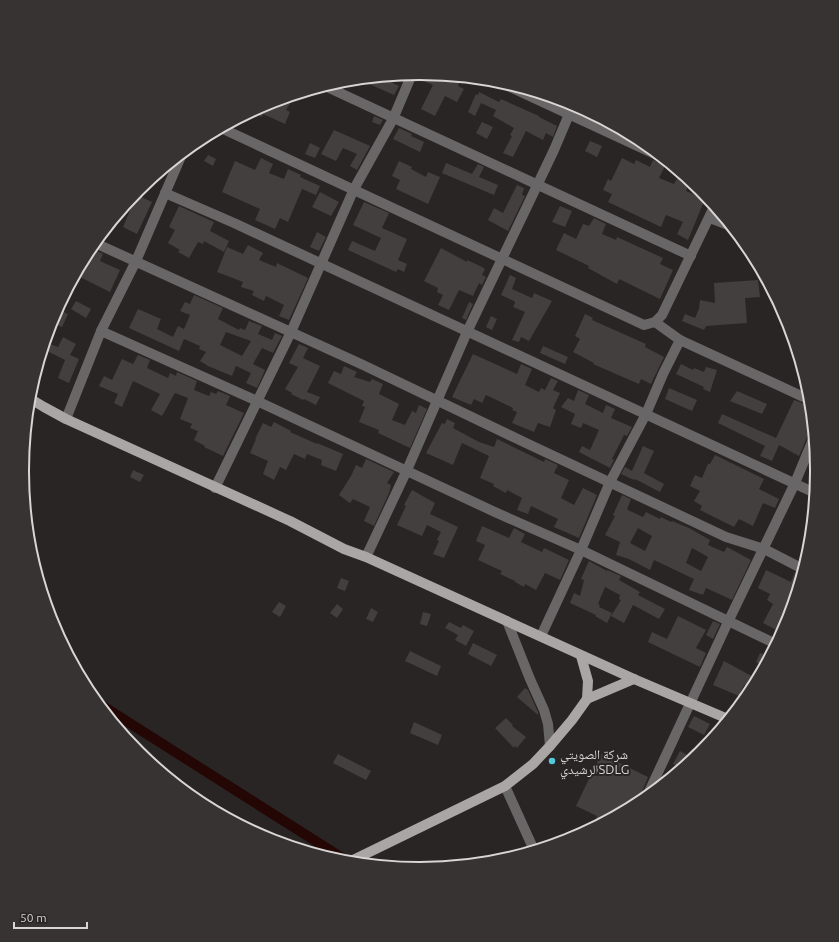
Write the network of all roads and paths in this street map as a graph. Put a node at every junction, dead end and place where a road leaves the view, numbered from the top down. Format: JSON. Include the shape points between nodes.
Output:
{"nodes":[{"id":1,"x":409,"y":80,"type":"edge"},
{"id":2,"x":334,"y":90,"type":"edge"},
{"id":3,"x":529,"y":96,"type":"edge"},
{"id":4,"x":570,"y":111,"type":"edge"},
{"id":5,"x":568,"y":115,"type":"junction"},
{"id":6,"x":393,"y":119,"type":"junction"},
{"id":7,"x":228,"y":131,"type":"edge"},
{"id":8,"x":634,"y":145,"type":"edge"},
{"id":9,"x":177,"y":165,"type":"edge"},
{"id":10,"x":538,"y":185,"type":"junction"},
{"id":11,"x":354,"y":189,"type":"junction"},
{"id":12,"x":165,"y":193,"type":"junction"},
{"id":13,"x":712,"y":213,"type":"edge"},
{"id":14,"x":710,"y":218,"type":"junction"},
{"id":15,"x":720,"y":222,"type":"edge"},
{"id":16,"x":101,"y":246,"type":"edge"},
{"id":17,"x":691,"y":256,"type":"junction"},
{"id":18,"x":502,"y":260,"type":"junction"},
{"id":19,"x":136,"y":261,"type":"junction"},
{"id":20,"x":322,"y":264,"type":"junction"},
{"id":21,"x":655,"y":322,"type":"junction"},
{"id":22,"x":101,"y":331,"type":"junction"},
{"id":23,"x":291,"y":332,"type":"junction"},
{"id":24,"x":467,"y":332,"type":"junction"},
{"id":25,"x":680,"y":340,"type":"junction"},
{"id":26,"x":802,"y":396,"type":"edge"},
{"id":27,"x":257,"y":400,"type":"junction"},
{"id":28,"x":437,"y":401,"type":"junction"},
{"id":29,"x":36,"y":402,"type":"edge"},
{"id":30,"x":646,"y":414,"type":"junction"},
{"id":31,"x":66,"y":419,"type":"junction"},
{"id":32,"x":809,"y":449,"type":"edge"},
{"id":33,"x":407,"y":470,"type":"junction"},
{"id":34,"x":610,"y":482,"type":"junction"},
{"id":35,"x":795,"y":483,"type":"junction"},
{"id":36,"x":215,"y":488,"type":"junction"},
{"id":37,"x":809,"y":489,"type":"edge"},
{"id":38,"x":764,"y":549,"type":"junction"},
{"id":39,"x":581,"y":550,"type":"junction"},
{"id":40,"x":366,"y":557,"type":"junction"},
{"id":41,"x":798,"y":566,"type":"edge"},
{"id":42,"x":507,"y":621,"type":"junction"},
{"id":43,"x":728,"y":622,"type":"junction"},
{"id":44,"x":541,"y":636,"type":"junction"},
{"id":45,"x":771,"y":642,"type":"edge"},
{"id":46,"x":581,"y":656,"type":"junction"},
{"id":47,"x":634,"y":679,"type":"junction"},
{"id":48,"x":587,"y":699,"type":"junction"},
{"id":49,"x":690,"y":702,"type":"junction"},
{"id":50,"x":723,"y":717,"type":"edge"},
{"id":51,"x":550,"y":746,"type":"junction"},
{"id":52,"x":658,"y":780,"type":"edge"},
{"id":53,"x":505,"y":786,"type":"junction"},
{"id":54,"x":532,"y":845,"type":"edge"},
{"id":55,"x":360,"y":857,"type":"edge"}],
"edges":[{"from":1,"to":6,"type":"street"},
{"from":2,"to":6,"type":"street"},
{"from":3,"to":5,"type":"street"},
{"from":4,"to":5,"type":"street"},
{"from":5,"to":8,"type":"street"},
{"from":5,"to":10,"type":"street"},
{"from":6,"to":10,"type":"street"},
{"from":6,"to":11,"type":"street"},
{"from":7,"to":11,"type":"street"},
{"from":9,"to":12,"type":"street"},
{"from":10,"to":17,"type":"street"},
{"from":10,"to":18,"type":"street"},
{"from":11,"to":18,"type":"street"},
{"from":11,"to":20,"type":"street"},
{"from":12,"to":19,"type":"street"},
{"from":12,"to":20,"type":"street"},
{"from":13,"to":14,"type":"street"},
{"from":14,"to":15,"type":"street"},
{"from":14,"to":17,"type":"street"},
{"from":16,"to":19,"type":"street"},
{"from":17,"to":21,"type":"street","via":[[662,315]]},
{"from":18,"to":21,"type":"street","via":[[644,325]]},
{"from":18,"to":24,"type":"street"},
{"from":19,"to":22,"type":"street"},
{"from":19,"to":23,"type":"street"},
{"from":20,"to":23,"type":"street"},
{"from":20,"to":24,"type":"street"},
{"from":21,"to":25,"type":"street"},
{"from":22,"to":27,"type":"street"},
{"from":22,"to":31,"type":"street"},
{"from":23,"to":27,"type":"street"},
{"from":23,"to":28,"type":"street"},
{"from":24,"to":28,"type":"street"},
{"from":24,"to":30,"type":"street"},
{"from":25,"to":26,"type":"street"},
{"from":25,"to":30,"type":"street"},
{"from":27,"to":33,"type":"street"},
{"from":27,"to":36,"type":"street"},
{"from":28,"to":33,"type":"street"},
{"from":28,"to":34,"type":"street"},
{"from":29,"to":31,"type":"main road"},
{"from":30,"to":34,"type":"street"},
{"from":30,"to":35,"type":"street"},
{"from":31,"to":36,"type":"main road"},
{"from":32,"to":35,"type":"street"},
{"from":33,"to":39,"type":"street"},
{"from":33,"to":40,"type":"street"},
{"from":34,"to":38,"type":"street","via":[[726,537]]},
{"from":34,"to":39,"type":"street"},
{"from":35,"to":37,"type":"street"},
{"from":35,"to":38,"type":"street"},
{"from":36,"to":40,"type":"main road"},
{"from":38,"to":41,"type":"street"},
{"from":38,"to":43,"type":"street"},
{"from":39,"to":43,"type":"street"},
{"from":39,"to":44,"type":"street"},
{"from":40,"to":42,"type":"main road"},
{"from":42,"to":44,"type":"main road"},
{"from":42,"to":51,"type":"street","via":[[544,710]]},
{"from":43,"to":45,"type":"street"},
{"from":43,"to":49,"type":"street"},
{"from":44,"to":46,"type":"main road"},
{"from":46,"to":47,"type":"main road"},
{"from":46,"to":48,"type":"main road","via":[[588,682]]},
{"from":47,"to":48,"type":"main road"},
{"from":47,"to":49,"type":"main road"},
{"from":48,"to":51,"type":"main road"},
{"from":49,"to":50,"type":"main road"},
{"from":49,"to":52,"type":"street"},
{"from":51,"to":53,"type":"main road","via":[[533,764]]},
{"from":53,"to":54,"type":"street"},
{"from":53,"to":55,"type":"main road"}]}
